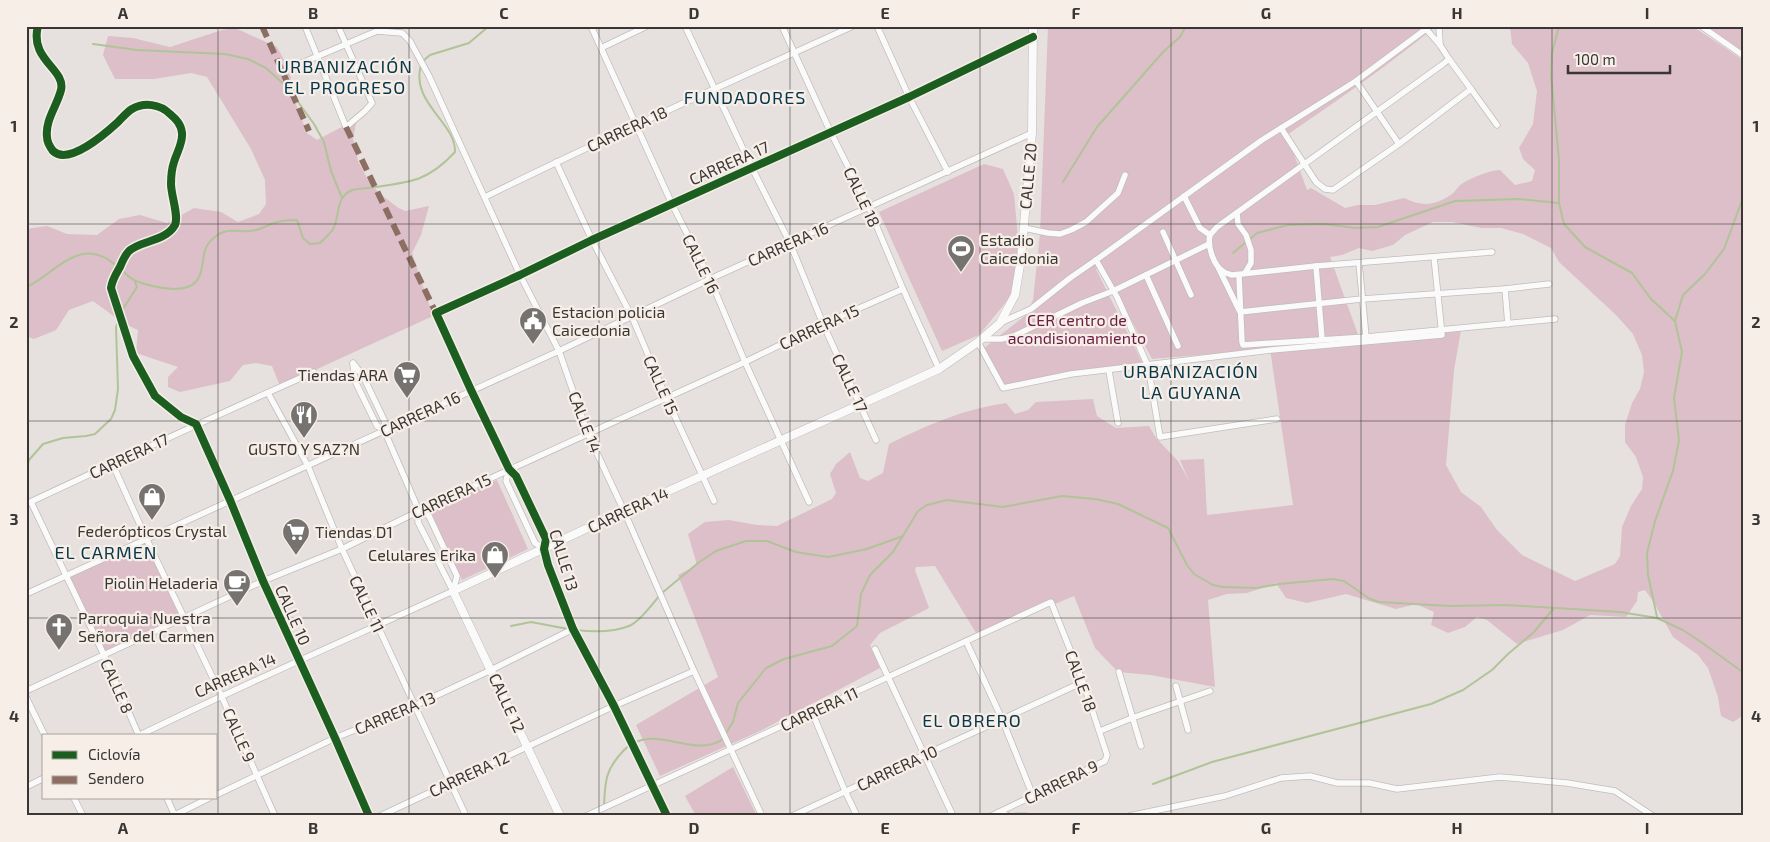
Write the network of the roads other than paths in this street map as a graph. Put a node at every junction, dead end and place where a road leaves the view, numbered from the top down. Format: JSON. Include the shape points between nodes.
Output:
{"nodes":[{"id":1,"x":38,"y":26,"type":"edge"},
{"id":2,"x":305,"y":26,"type":"edge"},
{"id":3,"x":338,"y":26,"type":"edge"},
{"id":4,"x":591,"y":26,"type":"edge"},
{"id":5,"x":647,"y":26,"type":"edge"},
{"id":6,"x":685,"y":26,"type":"edge"},
{"id":7,"x":782,"y":26,"type":"edge"},
{"id":8,"x":853,"y":26,"type":"edge"},
{"id":9,"x":877,"y":26,"type":"edge"},
{"id":10,"x":1033,"y":26,"type":"edge"},
{"id":11,"x":1439,"y":26,"type":"edge"},
{"id":12,"x":1701,"y":26,"type":"edge"},
{"id":13,"x":376,"y":28,"type":"edge"},
{"id":14,"x":1428,"y":28,"type":"edge"},
{"id":15,"x":1033,"y":37,"type":"junction"},
{"id":16,"x":345,"y":44,"type":"junction"},
{"id":17,"x":1440,"y":45,"type":"junction"},
{"id":18,"x":601,"y":48,"type":"junction"},
{"id":19,"x":795,"y":53,"type":"junction"},
{"id":20,"x":318,"y":56,"type":"junction"},
{"id":21,"x":1744,"y":56,"type":"edge"},
{"id":22,"x":1449,"y":59,"type":"junction"},
{"id":23,"x":283,"y":71,"type":"dead end"},
{"id":24,"x":1356,"y":81,"type":"junction"},
{"id":25,"x":716,"y":89,"type":"junction"},
{"id":26,"x":1471,"y":89,"type":"junction"},
{"id":27,"x":909,"y":97,"type":"junction"},
{"id":28,"x":1376,"y":112,"type":"junction"},
{"id":29,"x":636,"y":124,"type":"junction"},
{"id":30,"x":1497,"y":125,"type":"dead end"},
{"id":31,"x":1281,"y":128,"type":"junction"},
{"id":32,"x":831,"y":133,"type":"junction"},
{"id":33,"x":1032,"y":133,"type":"junction"},
{"id":34,"x":1399,"y":144,"type":"junction"},
{"id":35,"x":556,"y":162,"type":"junction"},
{"id":36,"x":1305,"y":164,"type":"junction"},
{"id":37,"x":752,"y":168,"type":"junction"},
{"id":38,"x":948,"y":172,"type":"junction"},
{"id":39,"x":1125,"y":175,"type":"dead end"},
{"id":40,"x":1184,"y":196,"type":"junction"},
{"id":41,"x":485,"y":197,"type":"junction"},
{"id":42,"x":672,"y":204,"type":"junction"},
{"id":43,"x":869,"y":208,"type":"junction"},
{"id":44,"x":1237,"y":213,"type":"junction"},
{"id":45,"x":1224,"y":222,"type":"junction"},
{"id":46,"x":1238,"y":224,"type":"junction"},
{"id":47,"x":1024,"y":228,"type":"junction"},
{"id":48,"x":1163,"y":232,"type":"dead end"},
{"id":49,"x":1210,"y":235,"type":"junction"},
{"id":50,"x":592,"y":240,"type":"junction"},
{"id":51,"x":790,"y":243,"type":"junction"},
{"id":52,"x":1209,"y":244,"type":"junction"},
{"id":53,"x":1492,"y":252,"type":"dead end"},
{"id":54,"x":1434,"y":258,"type":"junction"},
{"id":55,"x":1096,"y":260,"type":"junction"},
{"id":56,"x":1176,"y":261,"type":"junction"},
{"id":57,"x":1251,"y":262,"type":"junction"},
{"id":58,"x":1359,"y":263,"type":"junction"},
{"id":59,"x":1316,"y":266,"type":"junction"},
{"id":60,"x":1218,"y":267,"type":"junction"},
{"id":61,"x":1258,"y":272,"type":"junction"},
{"id":62,"x":1242,"y":274,"type":"junction"},
{"id":63,"x":520,"y":275,"type":"junction"},
{"id":64,"x":1146,"y":275,"type":"junction"},
{"id":65,"x":710,"y":279,"type":"junction"},
{"id":66,"x":1549,"y":284,"type":"dead end"},
{"id":67,"x":1505,"y":289,"type":"junction"},
{"id":68,"x":903,"y":290,"type":"junction"},
{"id":69,"x":1113,"y":291,"type":"junction"},
{"id":70,"x":1438,"y":294,"type":"junction"},
{"id":71,"x":1191,"y":295,"type":"dead end"},
{"id":72,"x":1362,"y":299,"type":"junction"},
{"id":73,"x":1319,"y":303,"type":"junction"},
{"id":74,"x":1240,"y":312,"type":"junction"},
{"id":75,"x":436,"y":313,"type":"joint"},
{"id":76,"x":632,"y":317,"type":"junction"},
{"id":77,"x":1555,"y":319,"type":"dead end"},
{"id":78,"x":1000,"y":323,"type":"junction"},
{"id":79,"x":823,"y":324,"type":"junction"},
{"id":80,"x":1508,"y":324,"type":"junction"},
{"id":81,"x":1441,"y":330,"type":"junction"},
{"id":82,"x":1366,"y":337,"type":"junction"},
{"id":83,"x":1322,"y":339,"type":"junction"},
{"id":84,"x":980,"y":340,"type":"junction"},
{"id":85,"x":1178,"y":346,"type":"dead end"},
{"id":86,"x":559,"y":351,"type":"junction"},
{"id":87,"x":745,"y":362,"type":"junction"},
{"id":88,"x":1148,"y":366,"type":"junction"},
{"id":89,"x":939,"y":369,"type":"junction"},
{"id":90,"x":1109,"y":371,"type":"junction"},
{"id":91,"x":314,"y":372,"type":"dead end"},
{"id":92,"x":471,"y":390,"type":"junction"},
{"id":93,"x":268,"y":393,"type":"junction"},
{"id":94,"x":666,"y":397,"type":"junction"},
{"id":95,"x":860,"y":404,"type":"junction"},
{"id":96,"x":1277,"y":419,"type":"dead end"},
{"id":97,"x":1118,"y":423,"type":"dead end"},
{"id":98,"x":196,"y":424,"type":"junction"},
{"id":99,"x":384,"y":430,"type":"junction"},
{"id":100,"x":588,"y":434,"type":"junction"},
{"id":101,"x":876,"y":440,"type":"dead end"},
{"id":102,"x":781,"y":441,"type":"junction"},
{"id":103,"x":113,"y":465,"type":"junction"},
{"id":104,"x":308,"y":466,"type":"junction"},
{"id":105,"x":509,"y":469,"type":"junction"},
{"id":106,"x":703,"y":476,"type":"junction"},
{"id":107,"x":230,"y":500,"type":"junction"},
{"id":108,"x":714,"y":501,"type":"dead end"},
{"id":109,"x":809,"y":502,"type":"dead end"},
{"id":110,"x":29,"y":503,"type":"edge"},
{"id":111,"x":419,"y":511,"type":"junction"},
{"id":112,"x":624,"y":511,"type":"junction"},
{"id":113,"x":146,"y":538,"type":"junction"},
{"id":114,"x":342,"y":549,"type":"junction"},
{"id":115,"x":544,"y":549,"type":"junction"},
{"id":116,"x":66,"y":576,"type":"junction"},
{"id":117,"x":263,"y":581,"type":"junction"},
{"id":118,"x":453,"y":591,"type":"junction"},
{"id":119,"x":26,"y":594,"type":"edge"},
{"id":120,"x":1051,"y":602,"type":"joint"},
{"id":121,"x":183,"y":619,"type":"junction"},
{"id":122,"x":377,"y":626,"type":"junction"},
{"id":123,"x":573,"y":629,"type":"junction"},
{"id":124,"x":966,"y":641,"type":"junction"},
{"id":125,"x":875,"y":648,"type":"dead end"},
{"id":126,"x":104,"y":655,"type":"junction"},
{"id":127,"x":300,"y":662,"type":"junction"},
{"id":128,"x":491,"y":670,"type":"junction"},
{"id":129,"x":694,"y":671,"type":"junction"},
{"id":130,"x":1118,"y":672,"type":"dead end"},
{"id":131,"x":888,"y":677,"type":"junction"},
{"id":132,"x":1083,"y":682,"type":"junction"},
{"id":133,"x":1176,"y":686,"type":"dead end"},
{"id":134,"x":1210,"y":691,"type":"dead end"},
{"id":135,"x":26,"y":692,"type":"edge"},
{"id":136,"x":221,"y":695,"type":"junction"},
{"id":137,"x":26,"y":697,"type":"edge"},
{"id":138,"x":1180,"y":700,"type":"junction"},
{"id":139,"x":414,"y":706,"type":"junction"},
{"id":140,"x":614,"y":706,"type":"junction"},
{"id":141,"x":812,"y":712,"type":"junction"},
{"id":142,"x":1132,"y":718,"type":"junction"},
{"id":143,"x":1002,"y":719,"type":"junction"},
{"id":144,"x":1188,"y":730,"type":"dead end"},
{"id":145,"x":1100,"y":731,"type":"junction"},
{"id":146,"x":44,"y":734,"type":"edge"},
{"id":147,"x":138,"y":734,"type":"edge"},
{"id":148,"x":143,"y":734,"type":"edge"},
{"id":149,"x":335,"y":738,"type":"junction"},
{"id":150,"x":1140,"y":746,"type":"dead end"},
{"id":151,"x":527,"y":747,"type":"junction"},
{"id":152,"x":731,"y":749,"type":"junction"},
{"id":153,"x":925,"y":755,"type":"junction"},
{"id":154,"x":1105,"y":760,"type":"joint"},
{"id":155,"x":256,"y":775,"type":"junction"},
{"id":156,"x":42,"y":779,"type":"edge"},
{"id":157,"x":451,"y":782,"type":"junction"},
{"id":158,"x":652,"y":785,"type":"junction"},
{"id":159,"x":26,"y":787,"type":"edge"},
{"id":160,"x":845,"y":792,"type":"junction"},
{"id":161,"x":218,"y":794,"type":"edge"},
{"id":162,"x":1033,"y":796,"type":"junction"},
{"id":163,"x":75,"y":800,"type":"edge"},
{"id":164,"x":168,"y":800,"type":"edge"},
{"id":165,"x":205,"y":800,"type":"edge"},
{"id":166,"x":999,"y":812,"type":"junction"},
{"id":167,"x":83,"y":816,"type":"edge"},
{"id":168,"x":174,"y":816,"type":"edge"},
{"id":169,"x":275,"y":816,"type":"edge"},
{"id":170,"x":369,"y":816,"type":"edge"},
{"id":171,"x":380,"y":816,"type":"edge"},
{"id":172,"x":466,"y":816,"type":"edge"},
{"id":173,"x":560,"y":816,"type":"edge"},
{"id":174,"x":586,"y":816,"type":"edge"},
{"id":175,"x":667,"y":816,"type":"edge"},
{"id":176,"x":762,"y":816,"type":"edge"},
{"id":177,"x":792,"y":816,"type":"edge"},
{"id":178,"x":857,"y":816,"type":"edge"},
{"id":179,"x":953,"y":816,"type":"edge"},
{"id":180,"x":990,"y":816,"type":"edge"},
{"id":181,"x":1008,"y":816,"type":"edge"},
{"id":182,"x":1016,"y":816,"type":"edge"},
{"id":183,"x":1026,"y":816,"type":"edge"},
{"id":184,"x":1129,"y":816,"type":"edge"},
{"id":185,"x":1653,"y":816,"type":"edge"}],
"edges":[{"from":1,"to":98,"type":"street","via":[[36,44],[59,78],[61,89],[52,110],[47,138],[56,153],[73,153],[93,143],[131,109],[146,105],[161,107],[178,122],[182,133],[171,183],[177,218],[175,224],[169,232],[129,251],[111,288],[132,356],[155,396],[181,417]]},
{"from":2,"to":20,"type":"street"},
{"from":3,"to":16,"type":"street"},
{"from":4,"to":18,"type":"street","name":"CALLE 16"},
{"from":5,"to":18,"type":"street"},
{"from":6,"to":25,"type":"street","name":"CALLE 17"},
{"from":7,"to":19,"type":"street","name":"CALLE 18"},
{"from":8,"to":19,"type":"street","name":"CARRERA 18"},
{"from":9,"to":27,"type":"street"},
{"from":10,"to":15,"type":"main road","name":"CALLE 20"},
{"from":11,"to":17,"type":"street"},
{"from":12,"to":21,"type":"street"},
{"from":13,"to":16,"type":"street"},
{"from":13,"to":41,"type":"street","name":"CALLE 14","via":[[402,33],[410,41]]},
{"from":14,"to":17,"type":"street"},
{"from":14,"to":24,"type":"street"},
{"from":15,"to":27,"type":"street","name":"CARRERA 17"},
{"from":15,"to":33,"type":"main road","name":"CALLE 20"},
{"from":16,"to":20,"type":"street"},
{"from":16,"to":20,"type":"street","via":[[372,103],[346,127]]},
{"from":17,"to":22,"type":"street"},
{"from":18,"to":29,"type":"street","name":"CALLE 16"},
{"from":19,"to":25,"type":"street","name":"CARRERA 18"},
{"from":19,"to":32,"type":"street","name":"CALLE 18"},
{"from":20,"to":23,"type":"street"},
{"from":22,"to":26,"type":"street"},
{"from":22,"to":28,"type":"street"},
{"from":24,"to":28,"type":"street"},
{"from":24,"to":31,"type":"street"},
{"from":25,"to":29,"type":"street","name":"CARRERA 18"},
{"from":25,"to":37,"type":"street","name":"CALLE 17"},
{"from":26,"to":30,"type":"street"},
{"from":26,"to":34,"type":"street"},
{"from":27,"to":32,"type":"street","name":"CARRERA 17"},
{"from":27,"to":38,"type":"street"},
{"from":28,"to":34,"type":"street"},
{"from":28,"to":36,"type":"street"},
{"from":29,"to":35,"type":"street","name":"CARRERA 18"},
{"from":29,"to":42,"type":"street","name":"CALLE 16"},
{"from":31,"to":36,"type":"street"},
{"from":31,"to":40,"type":"street"},
{"from":32,"to":37,"type":"street","name":"CARRERA 17"},
{"from":32,"to":43,"type":"street","name":"CALLE 18"},
{"from":33,"to":38,"type":"street","name":"CARRERA 16"},
{"from":33,"to":47,"type":"main road","name":"CALLE 20"},
{"from":34,"to":36,"type":"street","via":[[1333,190],[1325,189],[1316,182]]},
{"from":35,"to":41,"type":"street","name":"CARRERA 18"},
{"from":35,"to":50,"type":"street","name":"CALLE 15"},
{"from":36,"to":44,"type":"street"},
{"from":37,"to":42,"type":"street","name":"CARRERA 17"},
{"from":37,"to":51,"type":"street","name":"CALLE 17"},
{"from":38,"to":43,"type":"street","name":"CARRERA 16"},
{"from":39,"to":47,"type":"street","via":[[1118,193],[1086,222],[1071,230],[1054,234]]},
{"from":40,"to":49,"type":"street","via":[[1200,228]]},
{"from":40,"to":55,"type":"street"},
{"from":41,"to":63,"type":"street","name":"CALLE 14"},
{"from":42,"to":50,"type":"street","name":"CARRERA 17"},
{"from":42,"to":65,"type":"street","name":"CALLE 16"},
{"from":43,"to":51,"type":"street","name":"CARRERA 16"},
{"from":43,"to":68,"type":"street","name":"CALLE 18"},
{"from":44,"to":45,"type":"street"},
{"from":44,"to":46,"type":"street"},
{"from":45,"to":46,"type":"street"},
{"from":45,"to":49,"type":"street"},
{"from":46,"to":57,"type":"street","via":[[1250,242]]},
{"from":47,"to":78,"type":"main road","name":"CALLE 20","via":[[1015,295]]},
{"from":48,"to":56,"type":"street"},
{"from":49,"to":52,"type":"street"},
{"from":50,"to":63,"type":"street","name":"CARRERA 17"},
{"from":50,"to":76,"type":"street","name":"CALLE 15"},
{"from":51,"to":65,"type":"street","name":"CARRERA 16"},
{"from":51,"to":79,"type":"street","name":"CALLE 17"},
{"from":52,"to":56,"type":"street"},
{"from":52,"to":60,"type":"street"},
{"from":53,"to":54,"type":"street"},
{"from":54,"to":58,"type":"street"},
{"from":54,"to":70,"type":"street"},
{"from":55,"to":69,"type":"street"},
{"from":55,"to":78,"type":"street","via":[[1031,309]]},
{"from":56,"to":64,"type":"street"},
{"from":56,"to":71,"type":"street"},
{"from":57,"to":61,"type":"street"},
{"from":57,"to":62,"type":"street"},
{"from":58,"to":59,"type":"street"},
{"from":58,"to":72,"type":"street"},
{"from":59,"to":61,"type":"street"},
{"from":59,"to":73,"type":"street"},
{"from":60,"to":62,"type":"street","via":[[1224,272]]},
{"from":60,"to":74,"type":"street"},
{"from":61,"to":62,"type":"street"},
{"from":62,"to":74,"type":"street"},
{"from":63,"to":75,"type":"street","name":"CARRERA 17"},
{"from":63,"to":86,"type":"street","name":"CALLE 14"},
{"from":64,"to":69,"type":"street"},
{"from":64,"to":85,"type":"street"},
{"from":65,"to":76,"type":"street","name":"CARRERA 16"},
{"from":65,"to":87,"type":"street","name":"CALLE 16"},
{"from":66,"to":67,"type":"street"},
{"from":67,"to":70,"type":"street"},
{"from":67,"to":80,"type":"street"},
{"from":68,"to":79,"type":"street","name":"CARRERA 15"},
{"from":68,"to":89,"type":"street","name":"CALLE 18"},
{"from":69,"to":84,"type":"street","via":[[1014,336]]},
{"from":69,"to":88,"type":"street"},
{"from":70,"to":72,"type":"street"},
{"from":70,"to":81,"type":"street"},
{"from":72,"to":73,"type":"street"},
{"from":72,"to":82,"type":"street"},
{"from":73,"to":74,"type":"street"},
{"from":73,"to":83,"type":"street"},
{"from":74,"to":83,"type":"street","via":[[1243,345]]},
{"from":75,"to":92,"type":"street","name":"CALLE 13"},
{"from":76,"to":86,"type":"street","name":"CARRERA 16"},
{"from":76,"to":94,"type":"street","name":"CALLE 15"},
{"from":77,"to":80,"type":"street"},
{"from":78,"to":84,"type":"main road","name":"CALLE 20"},
{"from":79,"to":87,"type":"street","name":"CARRERA 15"},
{"from":79,"to":95,"type":"street","name":"CALLE 17"},
{"from":80,"to":81,"type":"street"},
{"from":81,"to":82,"type":"street"},
{"from":81,"to":88,"type":"street","via":[[1442,335],[1271,350]]},
{"from":82,"to":83,"type":"street"},
{"from":84,"to":89,"type":"main road","name":"CARRERA 14"},
{"from":84,"to":90,"type":"street","via":[[1003,388],[1071,374]]},
{"from":86,"to":92,"type":"street","name":"CARRERA 16"},
{"from":86,"to":100,"type":"street","name":"CALLE 14"},
{"from":87,"to":94,"type":"street","name":"CARRERA 15"},
{"from":87,"to":102,"type":"street","name":"CALLE 16"},
{"from":88,"to":90,"type":"street"},
{"from":88,"to":96,"type":"street","via":[[1160,437]]},
{"from":89,"to":95,"type":"main road","name":"CARRERA 14"},
{"from":90,"to":97,"type":"street"},
{"from":91,"to":93,"type":"street","name":"CARRERA 17"},
{"from":92,"to":99,"type":"street","name":"CARRERA 16"},
{"from":92,"to":105,"type":"street","name":"CALLE 13"},
{"from":93,"to":98,"type":"street","name":"CARRERA 17"},
{"from":93,"to":104,"type":"street","name":"CALLE 11"},
{"from":94,"to":100,"type":"street","name":"CARRERA 15"},
{"from":94,"to":106,"type":"street","name":"CALLE 15"},
{"from":95,"to":101,"type":"street","name":"CALLE 17"},
{"from":95,"to":102,"type":"main road","name":"CARRERA 14"},
{"from":98,"to":103,"type":"street","name":"CARRERA 17"},
{"from":98,"to":107,"type":"street","name":"CALLE 10"},
{"from":99,"to":99,"type":"street","name":"CALLE 12","via":[[381,414],[363,376],[353,363],[355,381],[377,426]]},
{"from":99,"to":104,"type":"street","name":"CARRERA 16"},
{"from":99,"to":111,"type":"street","name":"CALLE 12"},
{"from":100,"to":105,"type":"street","name":"CARRERA 15"},
{"from":100,"to":112,"type":"street","name":"CALLE 14"},
{"from":102,"to":106,"type":"main road","name":"CARRERA 14"},
{"from":102,"to":109,"type":"street","name":"CALLE 16"},
{"from":103,"to":110,"type":"street","name":"CARRERA 17"},
{"from":103,"to":113,"type":"street","name":"CALLE 9"},
{"from":104,"to":107,"type":"street","name":"CARRERA 16"},
{"from":104,"to":114,"type":"street","name":"CALLE 11"},
{"from":105,"to":111,"type":"street","name":"CARRERA 15"},
{"from":105,"to":115,"type":"street","name":"CALLE 13","via":[[516,476],[546,539]]},
{"from":105,"to":115,"type":"street","name":"CALLE 13","via":[[506,481],[535,543]]},
{"from":106,"to":108,"type":"street","name":"CALLE 15"},
{"from":106,"to":112,"type":"main road","name":"CARRERA 14"},
{"from":107,"to":113,"type":"street","name":"CARRERA 16"},
{"from":107,"to":117,"type":"street","name":"CALLE 10"},
{"from":110,"to":116,"type":"street","name":"CALLE 8"},
{"from":111,"to":114,"type":"street","name":"CARRERA 15"},
{"from":111,"to":118,"type":"street","name":"CALLE 12","via":[[418,522]]},
{"from":111,"to":118,"type":"street","name":"CALLE 12","via":[[429,516],[457,576]]},
{"from":112,"to":115,"type":"main road","name":"CARRERA 14"},
{"from":112,"to":129,"type":"street","name":"CALLE 14"},
{"from":113,"to":116,"type":"street","name":"CARRERA 16"},
{"from":113,"to":121,"type":"street","name":"CALLE 9"},
{"from":114,"to":117,"type":"street","name":"CARRERA 15"},
{"from":114,"to":122,"type":"street","name":"CALLE 11"},
{"from":115,"to":118,"type":"main road","name":"CARRERA 14"},
{"from":115,"to":123,"type":"street","name":"CALLE 13"},
{"from":116,"to":119,"type":"street","name":"CARRERA 16"},
{"from":116,"to":126,"type":"street","name":"CALLE 8"},
{"from":117,"to":121,"type":"street","name":"CARRERA 15"},
{"from":117,"to":127,"type":"street","name":"CALLE 10"},
{"from":118,"to":122,"type":"street","name":"CARRERA 14"},
{"from":118,"to":128,"type":"main road","name":"CALLE 12"},
{"from":120,"to":124,"type":"street","name":"CARRERA 11"},
{"from":120,"to":132,"type":"street","name":"CALLE 18"},
{"from":121,"to":126,"type":"street","name":"CARRERA 15"},
{"from":121,"to":136,"type":"street","name":"CALLE 9"},
{"from":122,"to":127,"type":"street","name":"CARRERA 14"},
{"from":122,"to":139,"type":"street","name":"CALLE 11"},
{"from":123,"to":128,"type":"street","name":"CARRERA 13"},
{"from":123,"to":140,"type":"street","name":"CALLE 13"},
{"from":124,"to":131,"type":"street","name":"CARRERA 11"},
{"from":124,"to":143,"type":"street"},
{"from":125,"to":131,"type":"street"},
{"from":126,"to":135,"type":"street","name":"CARRERA 15"},
{"from":126,"to":147,"type":"street","name":"CALLE 8"},
{"from":127,"to":136,"type":"street","name":"CARRERA 14"},
{"from":127,"to":149,"type":"street","name":"CALLE 10"},
{"from":128,"to":139,"type":"street","name":"CARRERA 13"},
{"from":128,"to":151,"type":"main road","name":"CALLE 12"},
{"from":129,"to":140,"type":"street","name":"CARRERA 12"},
{"from":129,"to":152,"type":"street","name":"CALLE 14"},
{"from":130,"to":142,"type":"street"},
{"from":131,"to":141,"type":"street","name":"CARRERA 11"},
{"from":131,"to":153,"type":"street"},
{"from":132,"to":143,"type":"street","name":"CARRERA 10"},
{"from":132,"to":145,"type":"street","name":"CALLE 18"},
{"from":133,"to":138,"type":"street"},
{"from":134,"to":138,"type":"street"},
{"from":136,"to":148,"type":"street","name":"CARRERA 14"},
{"from":136,"to":155,"type":"street","name":"CALLE 9"},
{"from":137,"to":146,"type":"street"},
{"from":138,"to":142,"type":"street"},
{"from":138,"to":144,"type":"street"},
{"from":139,"to":149,"type":"street","name":"CARRERA 13"},
{"from":139,"to":157,"type":"street","name":"CALLE 11"},
{"from":140,"to":151,"type":"street","name":"CARRERA 12"},
{"from":140,"to":158,"type":"street","name":"CALLE 13"},
{"from":141,"to":152,"type":"street","name":"CARRERA 11"},
{"from":141,"to":160,"type":"street"},
{"from":142,"to":145,"type":"street"},
{"from":142,"to":150,"type":"street"},
{"from":143,"to":153,"type":"street","name":"CARRERA 10"},
{"from":143,"to":162,"type":"street"},
{"from":145,"to":154,"type":"street","name":"CALLE 18"},
{"from":149,"to":155,"type":"street","name":"CARRERA 13"},
{"from":149,"to":170,"type":"street","name":"CALLE 10"},
{"from":151,"to":157,"type":"street","name":"CARRERA 12"},
{"from":151,"to":173,"type":"main road","name":"CALLE 12"},
{"from":152,"to":158,"type":"street","name":"CARRERA 11"},
{"from":152,"to":176,"type":"street","name":"CALLE 14"},
{"from":153,"to":160,"type":"street","name":"CARRERA 10"},
{"from":153,"to":179,"type":"street"},
{"from":154,"to":162,"type":"street","name":"CARRERA 9"},
{"from":155,"to":161,"type":"street","name":"CARRERA 13"},
{"from":155,"to":169,"type":"street","name":"CALLE 9"},
{"from":156,"to":159,"type":"street"},
{"from":157,"to":171,"type":"street","name":"CARRERA 12"},
{"from":157,"to":172,"type":"street","name":"CALLE 11"},
{"from":158,"to":174,"type":"street","name":"CARRERA 11"},
{"from":158,"to":175,"type":"street","name":"CALLE 13"},
{"from":160,"to":177,"type":"street","name":"CARRERA 10"},
{"from":160,"to":178,"type":"street"},
{"from":162,"to":166,"type":"street","name":"CARRERA 9"},
{"from":163,"to":167,"type":"street"},
{"from":164,"to":168,"type":"street"},
{"from":165,"to":168,"type":"street"},
{"from":166,"to":180,"type":"street","name":"CARRERA 9"},
{"from":166,"to":181,"type":"street"},
{"from":182,"to":183,"type":"street"},
{"from":184,"to":185,"type":"street","via":[[1225,796],[1281,778],[1310,776],[1337,783],[1369,783],[1396,789],[1500,777],[1567,783],[1615,791]]}]}
